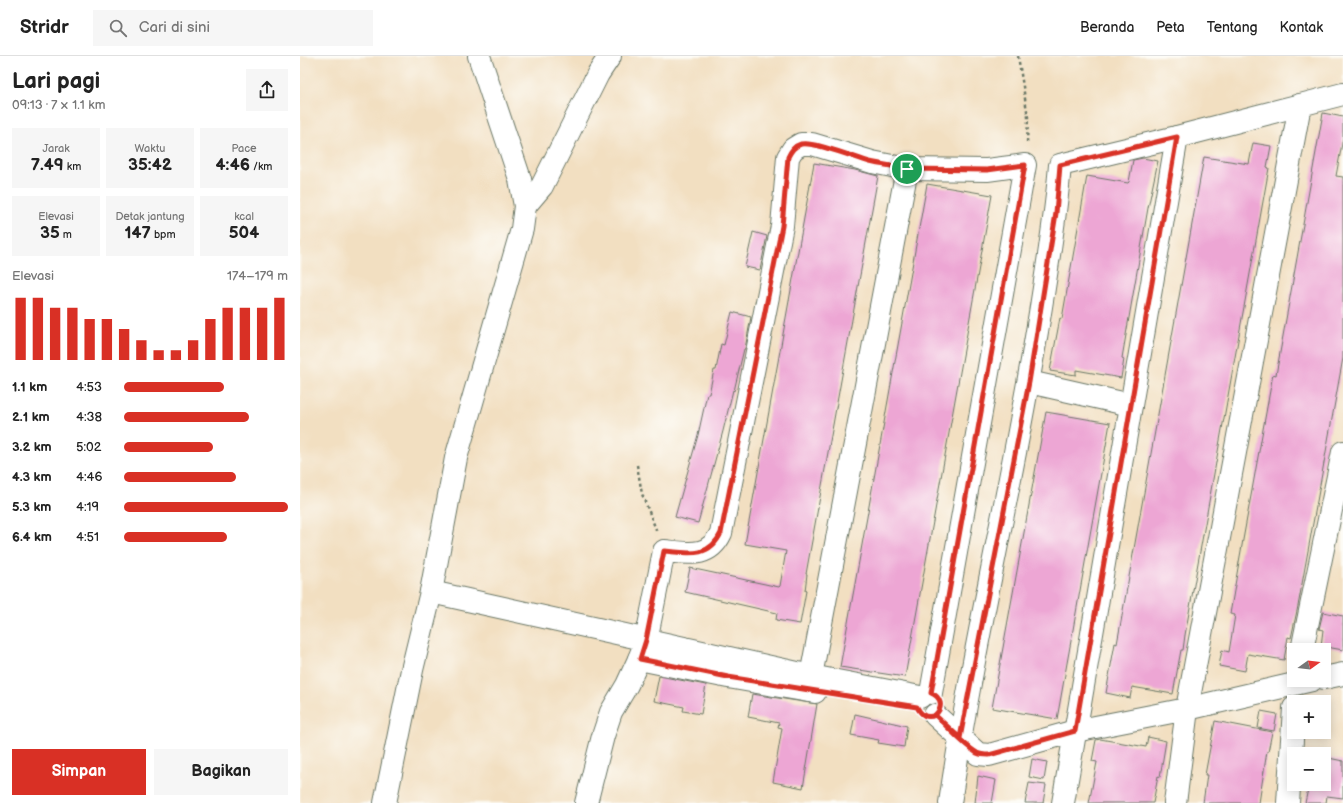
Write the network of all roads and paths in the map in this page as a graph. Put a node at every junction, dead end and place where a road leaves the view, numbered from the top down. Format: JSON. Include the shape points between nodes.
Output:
{"nodes":[{"id":1,"x":479,"y":56,"type":"edge"},
{"id":2,"x":610,"y":56,"type":"edge"},
{"id":3,"x":1018,"y":56,"type":"edge"},
{"id":4,"x":599,"y":65,"type":"edge"},
{"id":5,"x":1343,"y":94,"type":"edge"},
{"id":6,"x":1300,"y":105,"type":"junction"},
{"id":7,"x":1177,"y":137,"type":"junction"},
{"id":8,"x":1025,"y":165,"type":"junction"},
{"id":9,"x":907,"y":169,"type":"junction"},
{"id":10,"x":525,"y":206,"type":"junction"},
{"id":11,"x":1029,"y":382,"type":"junction"},
{"id":12,"x":1131,"y":405,"type":"junction"},
{"id":13,"x":1343,"y":452,"type":"edge"},
{"id":14,"x":637,"y":465,"type":"dead end"},
{"id":15,"x":664,"y":551,"type":"junction"},
{"id":16,"x":431,"y":592,"type":"junction"},
{"id":17,"x":1303,"y":643,"type":"edge"},
{"id":18,"x":643,"y":650,"type":"junction"},
{"id":19,"x":1343,"y":674,"type":"edge"},
{"id":20,"x":1331,"y":677,"type":"edge"},
{"id":21,"x":811,"y":684,"type":"junction"},
{"id":22,"x":1295,"y":687,"type":"edge"},
{"id":23,"x":926,"y":703,"type":"junction"},
{"id":24,"x":1187,"y":709,"type":"junction"},
{"id":25,"x":1075,"y":731,"type":"junction"},
{"id":26,"x":960,"y":738,"type":"junction"},
{"id":27,"x":1292,"y":739,"type":"edge"},
{"id":28,"x":385,"y":803,"type":"edge"},
{"id":29,"x":586,"y":803,"type":"edge"},
{"id":30,"x":950,"y":803,"type":"edge"},
{"id":31,"x":1062,"y":803,"type":"edge"},
{"id":32,"x":1175,"y":803,"type":"edge"},
{"id":33,"x":1288,"y":803,"type":"edge"}],
"edges":[{"from":1,"to":10,"type":"street","via":[[520,179]]},
{"from":2,"to":4,"type":"street"},
{"from":3,"to":8,"type":"path","via":[[1029,124]]},
{"from":4,"to":10,"type":"street","via":[[542,186]]},
{"from":5,"to":6,"type":"street"},
{"from":6,"to":7,"type":"street"},
{"from":6,"to":24,"type":"street"},
{"from":7,"to":11,"type":"street","via":[[1060,165],[1056,213]]},
{"from":7,"to":12,"type":"street"},
{"from":8,"to":9,"type":"street","via":[[987,170]]},
{"from":8,"to":23,"type":"street"},
{"from":9,"to":15,"type":"street","via":[[872,162],[812,144],[801,144],[793,148],[788,157],[782,226],[721,533],[709,548],[700,552],[692,554]]},
{"from":9,"to":21,"type":"street"},
{"from":10,"to":16,"type":"street","via":[[522,229],[456,458]]},
{"from":11,"to":12,"type":"street"},
{"from":11,"to":26,"type":"street"},
{"from":12,"to":25,"type":"street"},
{"from":13,"to":17,"type":"street"},
{"from":14,"to":15,"type":"path","via":[[642,494]]},
{"from":15,"to":18,"type":"street"},
{"from":16,"to":18,"type":"street"},
{"from":16,"to":28,"type":"street"},
{"from":18,"to":21,"type":"street"},
{"from":18,"to":29,"type":"street","via":[[610,712]]},
{"from":19,"to":20,"type":"street"},
{"from":21,"to":23,"type":"street"},
{"from":22,"to":24,"type":"street"},
{"from":23,"to":26,"type":"street"},
{"from":24,"to":25,"type":"street"},
{"from":24,"to":32,"type":"street"},
{"from":25,"to":26,"type":"street","via":[[989,755],[978,754]]},
{"from":25,"to":31,"type":"street"},
{"from":26,"to":30,"type":"street"},
{"from":27,"to":33,"type":"street"}]}
